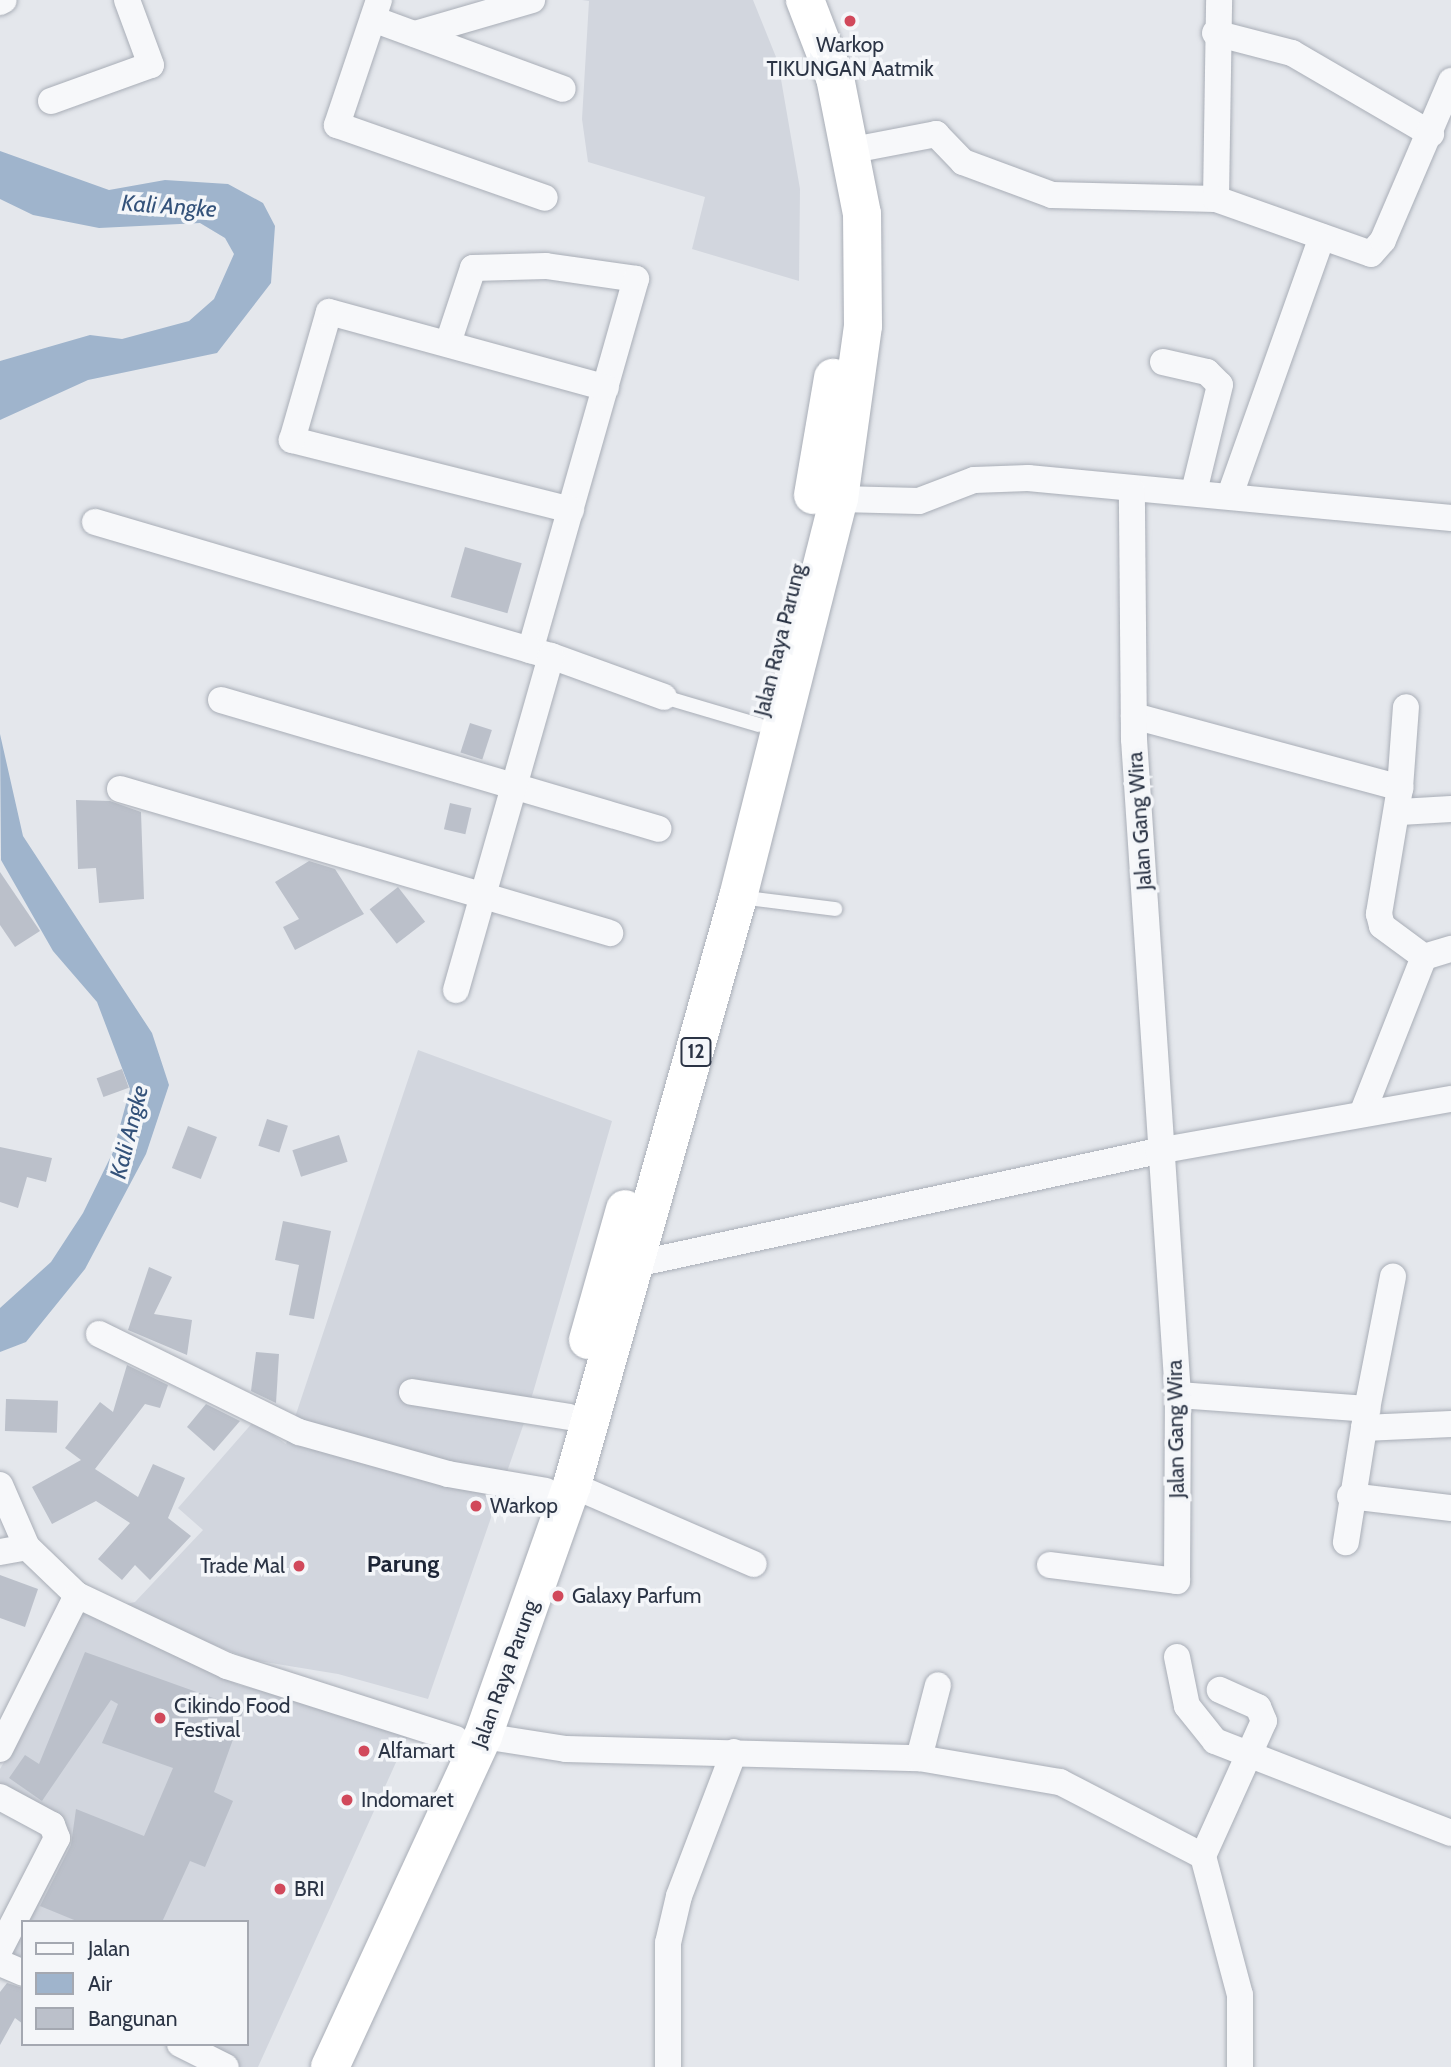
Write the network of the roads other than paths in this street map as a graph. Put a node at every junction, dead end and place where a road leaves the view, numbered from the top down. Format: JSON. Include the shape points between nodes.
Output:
{"nodes":[{"id":1,"x":127,"y":0,"type":"edge"},
{"id":2,"x":532,"y":0,"type":"edge"},
{"id":3,"x":787,"y":0,"type":"edge"},
{"id":4,"x":805,"y":0,"type":"edge"},
{"id":5,"x":1219,"y":0,"type":"edge"},
{"id":6,"x":376,"y":10,"type":"edge"},
{"id":7,"x":1215,"y":33,"type":"junction"},
{"id":8,"x":415,"y":34,"type":"junction"},
{"id":9,"x":1451,"y":81,"type":"edge"},
{"id":10,"x":564,"y":89,"type":"dead end"},
{"id":11,"x":51,"y":101,"type":"dead end"},
{"id":12,"x":1431,"y":134,"type":"junction"},
{"id":13,"x":852,"y":150,"type":"junction"},
{"id":14,"x":545,"y":198,"type":"dead end"},
{"id":15,"x":1216,"y":199,"type":"junction"},
{"id":16,"x":1322,"y":237,"type":"junction"},
{"id":17,"x":448,"y":343,"type":"junction"},
{"id":18,"x":1163,"y":362,"type":"dead end"},
{"id":19,"x":606,"y":388,"type":"junction"},
{"id":20,"x":836,"y":438,"type":"junction"},
{"id":21,"x":1132,"y":490,"type":"junction"},
{"id":22,"x":1194,"y":492,"type":"junction"},
{"id":23,"x":1230,"y":495,"type":"junction"},
{"id":24,"x":839,"y":499,"type":"junction"},
{"id":25,"x":571,"y":510,"type":"junction"},
{"id":26,"x":1451,"y":518,"type":"edge"},
{"id":27,"x":95,"y":522,"type":"dead end"},
{"id":28,"x":540,"y":653,"type":"junction"},
{"id":29,"x":664,"y":697,"type":"joint"},
{"id":30,"x":221,"y":700,"type":"dead end"},
{"id":31,"x":1406,"y":707,"type":"dead end"},
{"id":32,"x":1134,"y":716,"type":"junction"},
{"id":33,"x":759,"y":724,"type":"junction"},
{"id":34,"x":514,"y":786,"type":"junction"},
{"id":35,"x":120,"y":789,"type":"dead end"},
{"id":36,"x":1400,"y":800,"type":"junction"},
{"id":37,"x":1451,"y":809,"type":"edge"},
{"id":38,"x":658,"y":829,"type":"dead end"},
{"id":39,"x":483,"y":895,"type":"junction"},
{"id":40,"x":738,"y":897,"type":"junction"},
{"id":41,"x":835,"y":909,"type":"dead end"},
{"id":42,"x":610,"y":933,"type":"dead end"},
{"id":43,"x":1451,"y":949,"type":"edge"},
{"id":44,"x":1424,"y":957,"type":"junction"},
{"id":45,"x":456,"y":990,"type":"dead end"},
{"id":46,"x":1451,"y":1099,"type":"edge"},
{"id":47,"x":1362,"y":1114,"type":"junction"},
{"id":48,"x":1158,"y":1151,"type":"junction"},
{"id":49,"x":621,"y":1267,"type":"junction"},
{"id":50,"x":1393,"y":1277,"type":"dead end"},
{"id":51,"x":99,"y":1334,"type":"dead end"},
{"id":52,"x":412,"y":1392,"type":"dead end"},
{"id":53,"x":1178,"y":1395,"type":"junction"},
{"id":54,"x":569,"y":1418,"type":"junction"},
{"id":55,"x":1365,"y":1418,"type":"junction"},
{"id":56,"x":1451,"y":1424,"type":"edge"},
{"id":57,"x":0,"y":1485,"type":"edge"},
{"id":58,"x":559,"y":1488,"type":"junction"},
{"id":59,"x":1350,"y":1496,"type":"junction"},
{"id":60,"x":1451,"y":1508,"type":"edge"},
{"id":61,"x":1346,"y":1542,"type":"dead end"},
{"id":62,"x":27,"y":1547,"type":"junction"},
{"id":63,"x":0,"y":1552,"type":"edge"},
{"id":64,"x":754,"y":1564,"type":"dead end"},
{"id":65,"x":1050,"y":1565,"type":"dead end"},
{"id":66,"x":77,"y":1595,"type":"junction"},
{"id":67,"x":1178,"y":1657,"type":"dead end"},
{"id":68,"x":939,"y":1685,"type":"dead end"},
{"id":69,"x":1220,"y":1690,"type":"dead end"},
{"id":70,"x":470,"y":1738,"type":"junction"},
{"id":71,"x":0,"y":1749,"type":"edge"},
{"id":72,"x":734,"y":1752,"type":"junction"},
{"id":73,"x":919,"y":1758,"type":"junction"},
{"id":74,"x":1249,"y":1758,"type":"junction"},
{"id":75,"x":0,"y":1797,"type":"edge"},
{"id":76,"x":1451,"y":1833,"type":"edge"},
{"id":77,"x":1203,"y":1856,"type":"junction"},
{"id":78,"x":0,"y":1949,"type":"edge"},
{"id":79,"x":0,"y":1964,"type":"edge"},
{"id":80,"x":21,"y":1972,"type":"edge"},
{"id":81,"x":184,"y":2046,"type":"edge"},
{"id":82,"x":226,"y":2067,"type":"edge"},
{"id":83,"x":304,"y":2067,"type":"edge"},
{"id":84,"x":330,"y":2067,"type":"edge"},
{"id":85,"x":668,"y":2067,"type":"edge"},
{"id":86,"x":1240,"y":2067,"type":"edge"}],
"edges":[{"from":1,"to":11,"type":"street","via":[[151,65]]},
{"from":2,"to":8,"type":"street"},
{"from":3,"to":20,"type":"highway","name":"Jalan Raya Parung","number":"12","via":[[827,126],[839,309]]},
{"from":4,"to":13,"type":"highway","name":"Jalan Raya Parung","number":"12","via":[[835,78]]},
{"from":5,"to":7,"type":"street"},
{"from":6,"to":8,"type":"street"},
{"from":6,"to":14,"type":"street","via":[[337,125]]},
{"from":7,"to":12,"type":"street","via":[[1293,53]]},
{"from":7,"to":15,"type":"street"},
{"from":8,"to":10,"type":"street"},
{"from":9,"to":12,"type":"street"},
{"from":12,"to":16,"type":"street","via":[[1378,250],[1364,254]]},
{"from":13,"to":15,"type":"street","via":[[936,134],[963,162],[1052,195]]},
{"from":13,"to":20,"type":"highway","name":"Jalan Raya Parung","number":"12","via":[[864,272]]},
{"from":15,"to":16,"type":"street"},
{"from":16,"to":23,"type":"street"},
{"from":17,"to":19,"type":"street"},
{"from":17,"to":19,"type":"street","via":[[473,268],[547,266],[636,279]]},
{"from":17,"to":25,"type":"street","via":[[329,312],[292,440]]},
{"from":18,"to":22,"type":"street","via":[[1207,372],[1220,385]]},
{"from":19,"to":25,"type":"street"},
{"from":20,"to":24,"type":"highway","name":"Jalan Raya Parung","number":"12"},
{"from":20,"to":33,"type":"highway","name":"Jalan Raya Parung","number":"12"},
{"from":21,"to":22,"type":"street"},
{"from":21,"to":24,"type":"street","via":[[996,478],[958,484],[919,501]]},
{"from":21,"to":32,"type":"street","name":"Jalan Gang Wira"},
{"from":22,"to":23,"type":"street"},
{"from":23,"to":26,"type":"street"},
{"from":24,"to":40,"type":"highway","name":"Jalan Raya Parung","number":"12"},
{"from":25,"to":28,"type":"street"},
{"from":27,"to":28,"type":"street"},
{"from":28,"to":29,"type":"street"},
{"from":28,"to":34,"type":"street"},
{"from":29,"to":33,"type":"lane"},
{"from":30,"to":34,"type":"street"},
{"from":31,"to":36,"type":"street"},
{"from":32,"to":36,"type":"street"},
{"from":32,"to":48,"type":"street","name":"Jalan Gang Wira"},
{"from":33,"to":49,"type":"highway","name":"Jalan Raya Parung","number":"12"},
{"from":34,"to":38,"type":"street"},
{"from":34,"to":39,"type":"street"},
{"from":35,"to":39,"type":"street"},
{"from":36,"to":37,"type":"street"},
{"from":36,"to":44,"type":"street","via":[[1379,914],[1382,926]]},
{"from":39,"to":42,"type":"street"},
{"from":39,"to":45,"type":"street"},
{"from":40,"to":41,"type":"lane"},
{"from":40,"to":49,"type":"highway","name":"Jalan Raya Parung","number":"12"},
{"from":43,"to":44,"type":"street"},
{"from":44,"to":47,"type":"street"},
{"from":46,"to":47,"type":"street"},
{"from":47,"to":48,"type":"street"},
{"from":48,"to":49,"type":"street"},
{"from":48,"to":53,"type":"street","name":"Jalan Gang Wira"},
{"from":49,"to":54,"type":"highway","name":"Jalan Raya Parung","number":"12"},
{"from":49,"to":58,"type":"highway","name":"Jalan Raya Parung","number":"12"},
{"from":50,"to":55,"type":"street"},
{"from":51,"to":58,"type":"street","via":[[299,1432],[448,1475]]},
{"from":52,"to":54,"type":"street"},
{"from":53,"to":55,"type":"street"},
{"from":53,"to":65,"type":"street","name":"Jalan Gang Wira","via":[[1177,1581]]},
{"from":54,"to":58,"type":"highway","name":"Jalan Raya Parung","number":"12"},
{"from":55,"to":56,"type":"street"},
{"from":55,"to":59,"type":"street"},
{"from":57,"to":62,"type":"street"},
{"from":58,"to":64,"type":"street"},
{"from":58,"to":70,"type":"highway","name":"Jalan Raya Parung","number":"12"},
{"from":59,"to":60,"type":"street"},
{"from":59,"to":61,"type":"street"},
{"from":62,"to":63,"type":"street"},
{"from":62,"to":66,"type":"street"},
{"from":66,"to":70,"type":"street","via":[[227,1666]]},
{"from":66,"to":71,"type":"street"},
{"from":67,"to":74,"type":"street","via":[[1187,1706],[1198,1728]]},
{"from":68,"to":73,"type":"street"},
{"from":69,"to":74,"type":"street","via":[[1264,1713]]},
{"from":70,"to":72,"type":"street","via":[[566,1749]]},
{"from":70,"to":83,"type":"highway","name":"Jalan Raya Parung","number":"12"},
{"from":70,"to":84,"type":"highway","name":"Jalan Raya Parung","number":"12"},
{"from":72,"to":73,"type":"street"},
{"from":72,"to":85,"type":"street","via":[[679,1896],[668,1943]]},
{"from":73,"to":77,"type":"street","via":[[1060,1782]]},
{"from":74,"to":76,"type":"street"},
{"from":74,"to":77,"type":"street"},
{"from":75,"to":78,"type":"street","via":[[52,1825],[57,1838]]},
{"from":77,"to":86,"type":"street","via":[[1240,1995]]},
{"from":79,"to":80,"type":"street"},
{"from":81,"to":82,"type":"street"}]}
